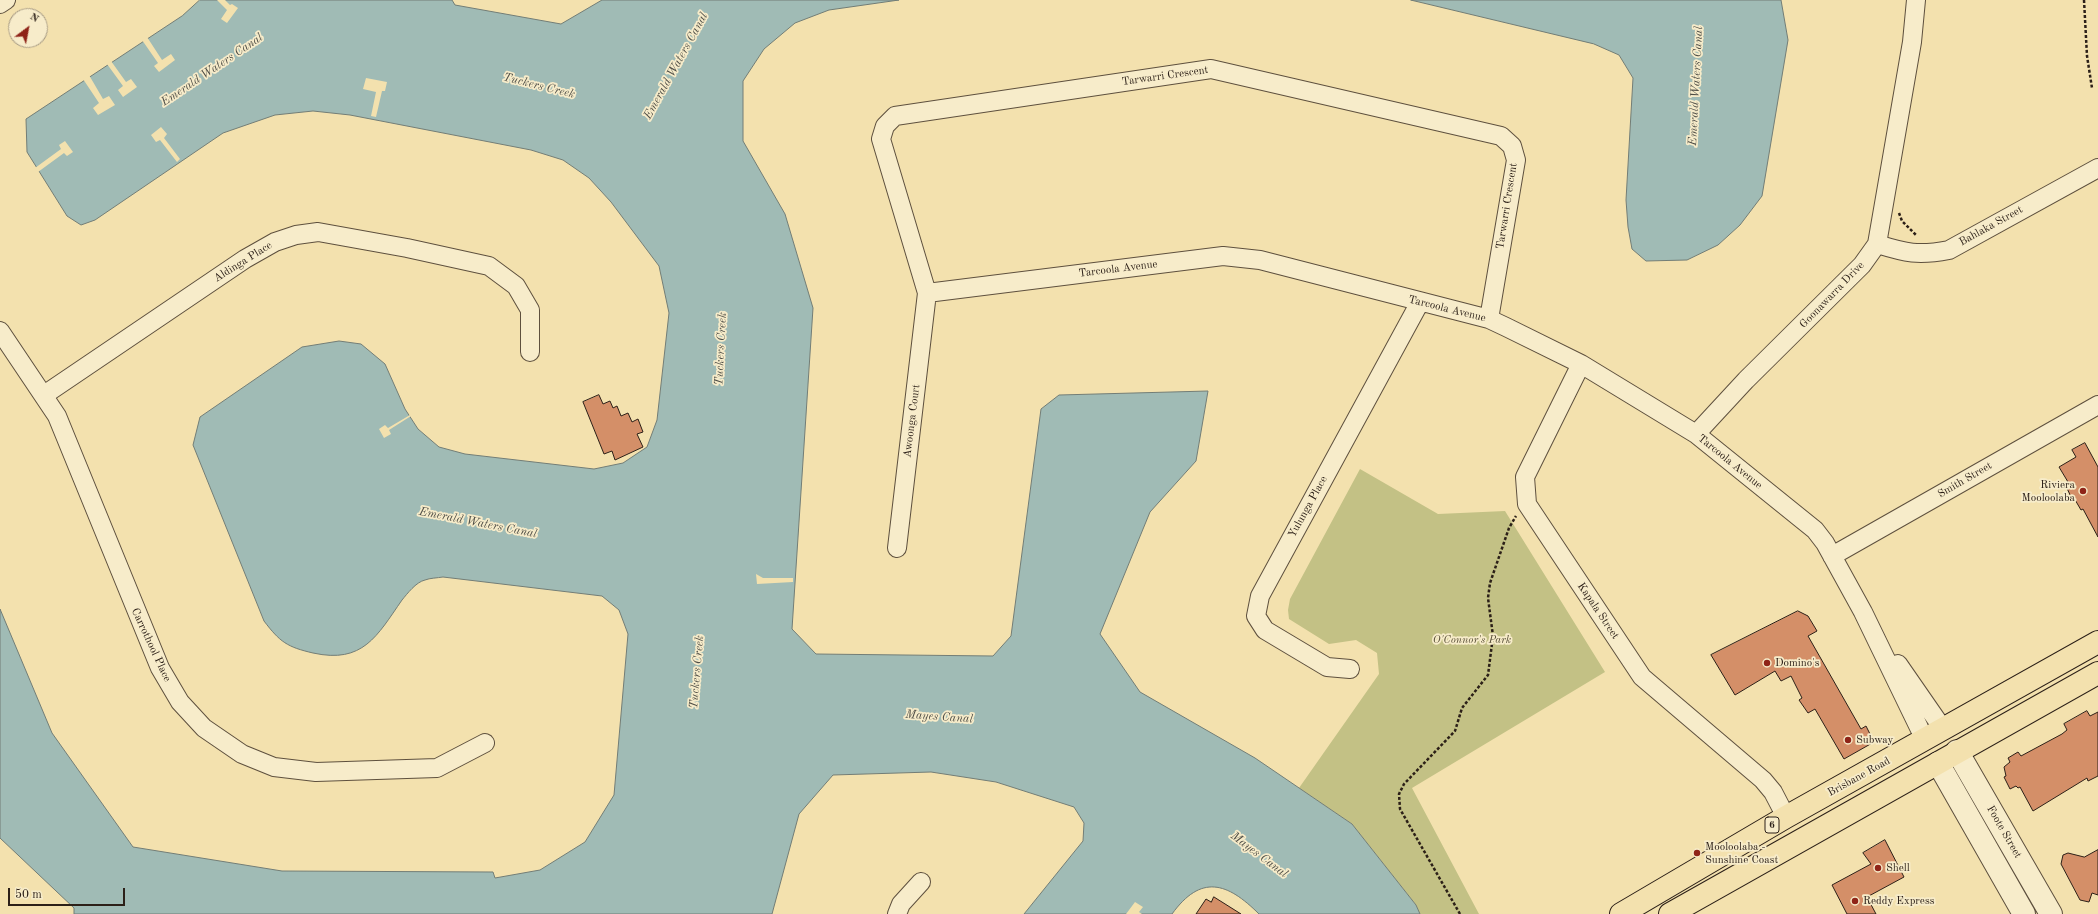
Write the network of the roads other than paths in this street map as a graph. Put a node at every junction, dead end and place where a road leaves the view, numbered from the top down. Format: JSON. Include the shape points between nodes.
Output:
{"nodes":[{"id":1,"x":6,"y":0,"type":"edge"},
{"id":2,"x":1916,"y":0,"type":"edge"},
{"id":3,"x":0,"y":4,"type":"edge"},
{"id":4,"x":2098,"y":168,"type":"edge"},
{"id":5,"x":1877,"y":244,"type":"junction"},
{"id":6,"x":926,"y":293,"type":"junction"},
{"id":7,"x":1420,"y":302,"type":"junction"},
{"id":8,"x":1489,"y":319,"type":"junction"},
{"id":9,"x":0,"y":330,"type":"edge"},
{"id":10,"x":530,"y":352,"type":"dead end"},
{"id":11,"x":1581,"y":364,"type":"junction"},
{"id":12,"x":44,"y":395,"type":"junction"},
{"id":13,"x":2098,"y":405,"type":"edge"},
{"id":14,"x":1696,"y":434,"type":"junction"},
{"id":15,"x":897,"y":548,"type":"dead end"},
{"id":16,"x":1832,"y":556,"type":"junction"},
{"id":17,"x":2098,"y":642,"type":"edge"},
{"id":18,"x":1350,"y":669,"type":"dead end"},
{"id":19,"x":2098,"y":673,"type":"edge"},
{"id":20,"x":1934,"y":734,"type":"junction"},
{"id":21,"x":485,"y":743,"type":"dead end"},
{"id":22,"x":1957,"y":751,"type":"junction"},
{"id":23,"x":1938,"y":763,"type":"junction"},
{"id":24,"x":1786,"y":817,"type":"junction"},
{"id":25,"x":921,"y":882,"type":"dead end"},
{"id":26,"x":898,"y":914,"type":"edge"},
{"id":27,"x":1621,"y":914,"type":"edge"},
{"id":28,"x":1670,"y":914,"type":"edge"},
{"id":29,"x":2024,"y":914,"type":"edge"},
{"id":30,"x":2051,"y":914,"type":"edge"}],
"edges":[{"from":1,"to":3,"type":"street"},
{"from":2,"to":5,"type":"street","name":"Goonawarra Drive","via":[[1909,57]]},
{"from":4,"to":5,"type":"street","name":"Bahlaka Street","via":[[1949,250],[1927,254],[1907,253]]},
{"from":5,"to":14,"type":"street","name":"Goonawarra Drive","via":[[1862,266],[1746,380]]},
{"from":6,"to":7,"type":"street","name":"Tarcoola Avenue","via":[[1223,256],[1260,260]]},
{"from":6,"to":8,"type":"street","name":"Tarwarri Crescent","via":[[881,138],[885,126],[895,116],[1211,69],[1501,136],[1512,146],[1516,160]]},
{"from":6,"to":15,"type":"street","name":"Awoonga Court"},
{"from":7,"to":8,"type":"street","name":"Tarcoola Avenue"},
{"from":7,"to":18,"type":"street","name":"Yulunga Place","via":[[1260,596],[1256,616],[1265,630],[1327,667]]},
{"from":8,"to":11,"type":"street","name":"Tarcoola Avenue"},
{"from":9,"to":12,"type":"street","name":"Carrothool Place"},
{"from":10,"to":12,"type":"street","name":"Aldinga Place","via":[[530,310],[516,286],[489,266],[318,232],[296,235],[275,242],[245,259]]},
{"from":11,"to":14,"type":"street","name":"Tarcoola Avenue"},
{"from":11,"to":24,"type":"street","name":"Kapala Street","via":[[1525,477],[1527,504],[1642,677],[1763,780],[1773,792]]},
{"from":12,"to":21,"type":"street","name":"Carrothool Place","via":[[60,423],[160,668],[180,702],[204,728],[242,754],[274,767],[316,772],[437,768]]},
{"from":13,"to":16,"type":"street","name":"Smith Street"},
{"from":14,"to":16,"type":"street","name":"Tarcoola Avenue","via":[[1809,524]]},
{"from":16,"to":20,"type":"street","name":"Tarcoola Avenue"},
{"from":17,"to":20,"type":"main road","name":"Brisbane Road","number":"6"},
{"from":19,"to":22,"type":"main road"},
{"from":20,"to":22,"type":"main road"},
{"from":20,"to":23,"type":"main road"},
{"from":20,"to":24,"type":"main road","name":"Brisbane Road","number":"6"},
{"from":22,"to":23,"type":"main road"},
{"from":22,"to":30,"type":"street","name":"Foote Street"},
{"from":23,"to":28,"type":"main road"},
{"from":23,"to":29,"type":"street","name":"Foote Street"},
{"from":24,"to":27,"type":"main road","name":"Brisbane Road","number":"6"},
{"from":25,"to":26,"type":"street","via":[[901,904]]}]}
